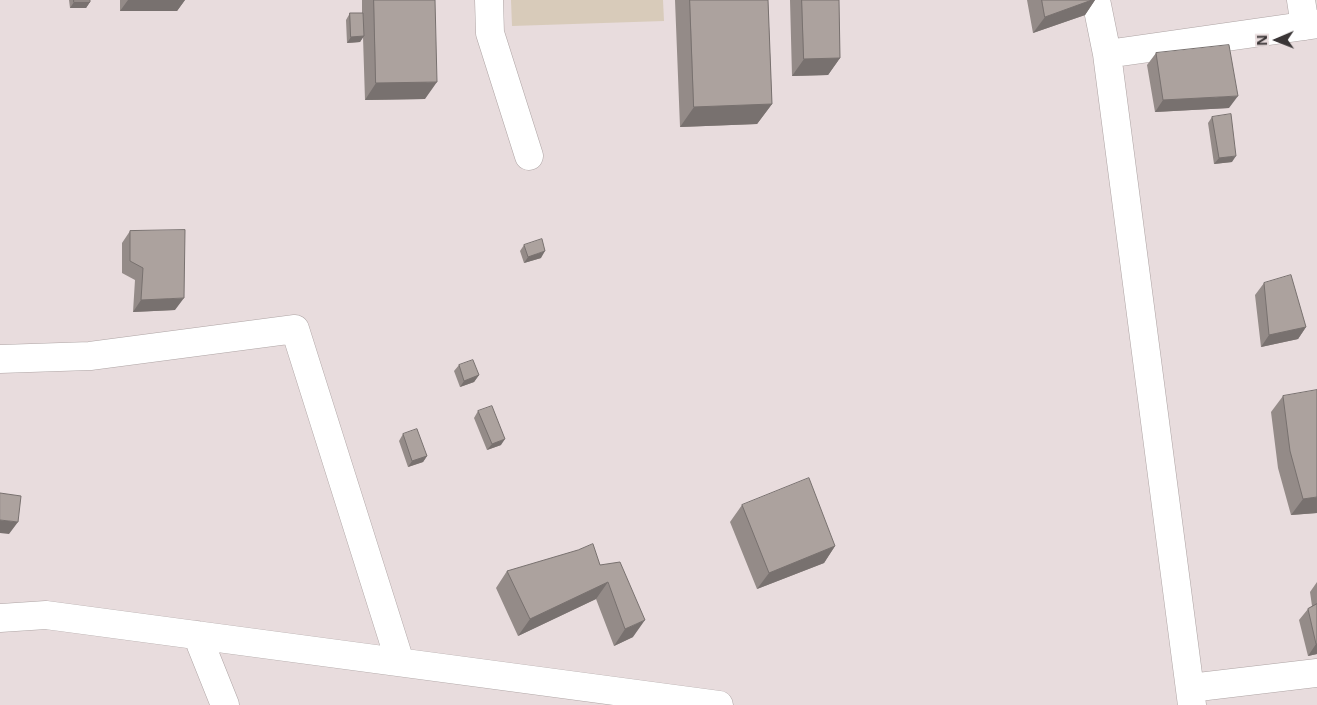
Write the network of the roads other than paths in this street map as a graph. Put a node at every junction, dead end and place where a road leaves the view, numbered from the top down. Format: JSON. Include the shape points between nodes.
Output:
{"nodes":[{"id":1,"x":489,"y":0,"type":"edge"},
{"id":2,"x":1096,"y":0,"type":"edge"},
{"id":3,"x":1308,"y":17,"type":"edge"},
{"id":4,"x":1107,"y":54,"type":"junction"},
{"id":5,"x":528,"y":156,"type":"dead end"},
{"id":6,"x":0,"y":360,"type":"edge"},
{"id":7,"x":0,"y":618,"type":"edge"},
{"id":8,"x":197,"y":635,"type":"junction"},
{"id":9,"x":400,"y":662,"type":"junction"},
{"id":10,"x":1317,"y":673,"type":"edge"},
{"id":11,"x":1191,"y":696,"type":"edge"},
{"id":12,"x":225,"y":705,"type":"edge"},
{"id":13,"x":719,"y":705,"type":"edge"}],
"edges":[{"from":1,"to":5,"type":"street","via":[[490,33]]},
{"from":2,"to":4,"type":"street"},
{"from":3,"to":4,"type":"street"},
{"from":4,"to":11,"type":"street"},
{"from":6,"to":9,"type":"street","via":[[90,356],[295,329]]},
{"from":7,"to":8,"type":"street","via":[[46,615]]},
{"from":8,"to":9,"type":"street"},
{"from":8,"to":12,"type":"street"},
{"from":9,"to":13,"type":"street"},
{"from":10,"to":11,"type":"street"}]}
